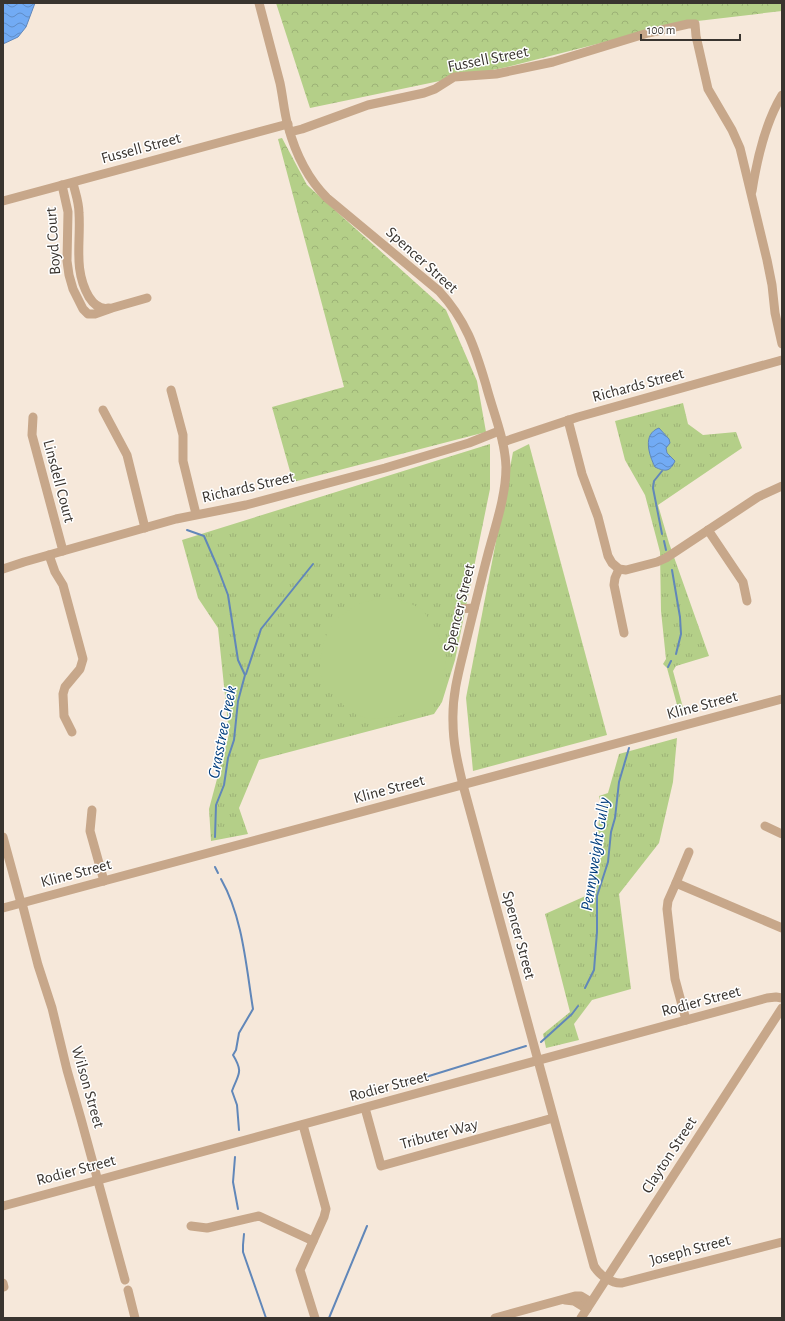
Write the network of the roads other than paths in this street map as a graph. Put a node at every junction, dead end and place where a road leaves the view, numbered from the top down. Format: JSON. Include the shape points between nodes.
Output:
{"nodes":[{"id":1,"x":259,"y":3,"type":"edge"},
{"id":2,"x":782,"y":95,"type":"edge"},
{"id":3,"x":289,"y":128,"type":"junction"},
{"id":4,"x":73,"y":182,"type":"junction"},
{"id":5,"x":62,"y":185,"type":"junction"},
{"id":6,"x":751,"y":197,"type":"junction"},
{"id":7,"x":3,"y":201,"type":"edge"},
{"id":8,"x":147,"y":298,"type":"dead end"},
{"id":9,"x":110,"y":308,"type":"junction"},
{"id":10,"x":782,"y":344,"type":"edge"},
{"id":11,"x":782,"y":360,"type":"edge"},
{"id":12,"x":171,"y":390,"type":"dead end"},
{"id":13,"x":103,"y":410,"type":"dead end"},
{"id":14,"x":33,"y":417,"type":"dead end"},
{"id":15,"x":568,"y":420,"type":"junction"},
{"id":16,"x":499,"y":431,"type":"junction"},
{"id":17,"x":502,"y":442,"type":"junction"},
{"id":18,"x":782,"y":486,"type":"edge"},
{"id":19,"x":196,"y":514,"type":"junction"},
{"id":20,"x":145,"y":528,"type":"junction"},
{"id":21,"x":708,"y":530,"type":"junction"},
{"id":22,"x":63,"y":551,"type":"junction"},
{"id":23,"x":49,"y":555,"type":"junction"},
{"id":24,"x":3,"y":569,"type":"edge"},
{"id":25,"x":619,"y":569,"type":"junction"},
{"id":26,"x":747,"y":601,"type":"dead end"},
{"id":27,"x":474,"y":608,"type":"junction"},
{"id":28,"x":459,"y":609,"type":"dead end"},
{"id":29,"x":624,"y":633,"type":"dead end"},
{"id":30,"x":782,"y":699,"type":"edge"},
{"id":31,"x":72,"y":732,"type":"dead end"},
{"id":32,"x":463,"y":785,"type":"junction"},
{"id":33,"x":92,"y":810,"type":"dead end"},
{"id":34,"x":765,"y":826,"type":"dead end"},
{"id":35,"x":782,"y":834,"type":"edge"},
{"id":36,"x":3,"y":837,"type":"edge"},
{"id":37,"x":689,"y":852,"type":"dead end"},
{"id":38,"x":104,"y":881,"type":"junction"},
{"id":39,"x":676,"y":884,"type":"junction"},
{"id":40,"x":21,"y":903,"type":"junction"},
{"id":41,"x":3,"y":908,"type":"edge"},
{"id":42,"x":782,"y":928,"type":"edge"},
{"id":43,"x":782,"y":998,"type":"edge"},
{"id":44,"x":782,"y":1008,"type":"edge"},
{"id":45,"x":686,"y":1020,"type":"junction"},
{"id":46,"x":538,"y":1061,"type":"junction"},
{"id":47,"x":365,"y":1108,"type":"junction"},
{"id":48,"x":553,"y":1118,"type":"junction"},
{"id":49,"x":304,"y":1124,"type":"junction"},
{"id":50,"x":97,"y":1180,"type":"junction"},
{"id":51,"x":3,"y":1206,"type":"edge"},
{"id":52,"x":191,"y":1226,"type":"dead end"},
{"id":53,"x":313,"y":1241,"type":"junction"},
{"id":54,"x":782,"y":1242,"type":"edge"},
{"id":55,"x":607,"y":1278,"type":"junction"},
{"id":56,"x":125,"y":1280,"type":"dead end"},
{"id":57,"x":128,"y":1290,"type":"dead end"},
{"id":58,"x":589,"y":1305,"type":"junction"},
{"id":59,"x":136,"y":1318,"type":"edge"},
{"id":60,"x":315,"y":1318,"type":"edge"},
{"id":61,"x":495,"y":1318,"type":"edge"},
{"id":62,"x":581,"y":1318,"type":"edge"}],
"edges":[{"from":1,"to":3,"type":"street","name":"Spencer Street"},
{"from":2,"to":6,"type":"street","via":[[762,143]]},
{"from":3,"to":4,"type":"street","name":"Fussell Street"},
{"from":3,"to":6,"type":"street","name":"Fussell Street","via":[[302,129],[362,107],[424,93],[454,77],[496,74],[553,62],[648,33],[695,24],[708,89],[738,142]]},
{"from":3,"to":16,"type":"street","name":"Spencer Street","via":[[308,172],[324,195],[439,291],[454,309],[470,339]]},
{"from":4,"to":5,"type":"street","name":"Fussell Street"},
{"from":4,"to":9,"type":"street","name":"Boyd Court","via":[[79,209],[81,278],[94,304],[102,309]]},
{"from":5,"to":7,"type":"street","name":"Fussell Street"},
{"from":5,"to":9,"type":"street","name":"Boyd Court","via":[[68,212],[68,265],[73,289],[88,314]]},
{"from":6,"to":10,"type":"street","via":[[767,260]]},
{"from":8,"to":9,"type":"street","name":"Boyd Court"},
{"from":11,"to":15,"type":"street","name":"Richards Street"},
{"from":12,"to":19,"type":"street","via":[[183,435],[183,461]]},
{"from":13,"to":20,"type":"street","via":[[127,455]]},
{"from":14,"to":22,"type":"street","name":"Linsdell Court","via":[[32,435]]},
{"from":15,"to":17,"type":"street","name":"Richards Street"},
{"from":15,"to":25,"type":"street","via":[[608,556]]},
{"from":16,"to":17,"type":"street","name":"Spencer Street"},
{"from":16,"to":19,"type":"street","name":"Richards Street","via":[[469,443],[385,468],[246,505]]},
{"from":17,"to":27,"type":"street","name":"Spencer Street","via":[[506,467],[503,493]]},
{"from":18,"to":21,"type":"street"},
{"from":19,"to":20,"type":"street","name":"Richards Street"},
{"from":20,"to":22,"type":"street","name":"Richards Street"},
{"from":21,"to":25,"type":"street","via":[[660,561],[630,569]]},
{"from":21,"to":26,"type":"street","via":[[743,581]]},
{"from":22,"to":23,"type":"street","name":"Richards Street"},
{"from":23,"to":24,"type":"street","name":"Richards Street"},
{"from":23,"to":31,"type":"street","via":[[63,584],[83,659],[80,669],[63,694],[64,716]]},
{"from":25,"to":29,"type":"street","via":[[614,586]]},
{"from":27,"to":28,"type":"street"},
{"from":27,"to":32,"type":"street","name":"Spencer Street","via":[[453,708],[454,744]]},
{"from":30,"to":32,"type":"street","name":"Kline Street"},
{"from":32,"to":38,"type":"street","name":"Kline Street"},
{"from":32,"to":46,"type":"street","name":"Spencer Street"},
{"from":33,"to":38,"type":"street","via":[[90,831]]},
{"from":34,"to":35,"type":"street"},
{"from":36,"to":40,"type":"street","name":"Wilson Street"},
{"from":37,"to":39,"type":"street"},
{"from":38,"to":40,"type":"street","name":"Kline Street"},
{"from":39,"to":42,"type":"street"},
{"from":39,"to":45,"type":"street","via":[[667,909],[675,979]]},
{"from":40,"to":41,"type":"street","name":"Kline Street"},
{"from":40,"to":50,"type":"street","name":"Wilson Street","via":[[52,1008],[66,1070]]},
{"from":43,"to":45,"type":"street","name":"Rodier Street","via":[[773,997]]},
{"from":44,"to":55,"type":"street","name":"Clayton Street"},
{"from":45,"to":46,"type":"street","name":"Rodier Street"},
{"from":46,"to":47,"type":"street","name":"Rodier Street"},
{"from":46,"to":48,"type":"street","name":"Spencer Street"},
{"from":47,"to":48,"type":"street","name":"Tributer Way","via":[[381,1166]]},
{"from":47,"to":49,"type":"street","name":"Rodier Street"},
{"from":48,"to":55,"type":"street","name":"Spencer Street","via":[[593,1264],[596,1270]]},
{"from":49,"to":50,"type":"street","name":"Rodier Street"},
{"from":49,"to":53,"type":"street","via":[[326,1209]]},
{"from":50,"to":51,"type":"street","name":"Rodier Street"},
{"from":50,"to":56,"type":"street","name":"Wilson Street"},
{"from":52,"to":53,"type":"street","via":[[207,1228],[259,1216]]},
{"from":53,"to":60,"type":"street","via":[[300,1271]]},
{"from":54,"to":55,"type":"street","name":"Joseph Street","via":[[624,1283]]},
{"from":55,"to":58,"type":"street","name":"Clayton Street"},
{"from":57,"to":59,"type":"street"},
{"from":58,"to":61,"type":"street","via":[[578,1296]]},
{"from":58,"to":62,"type":"street","name":"Clayton Street"}]}
